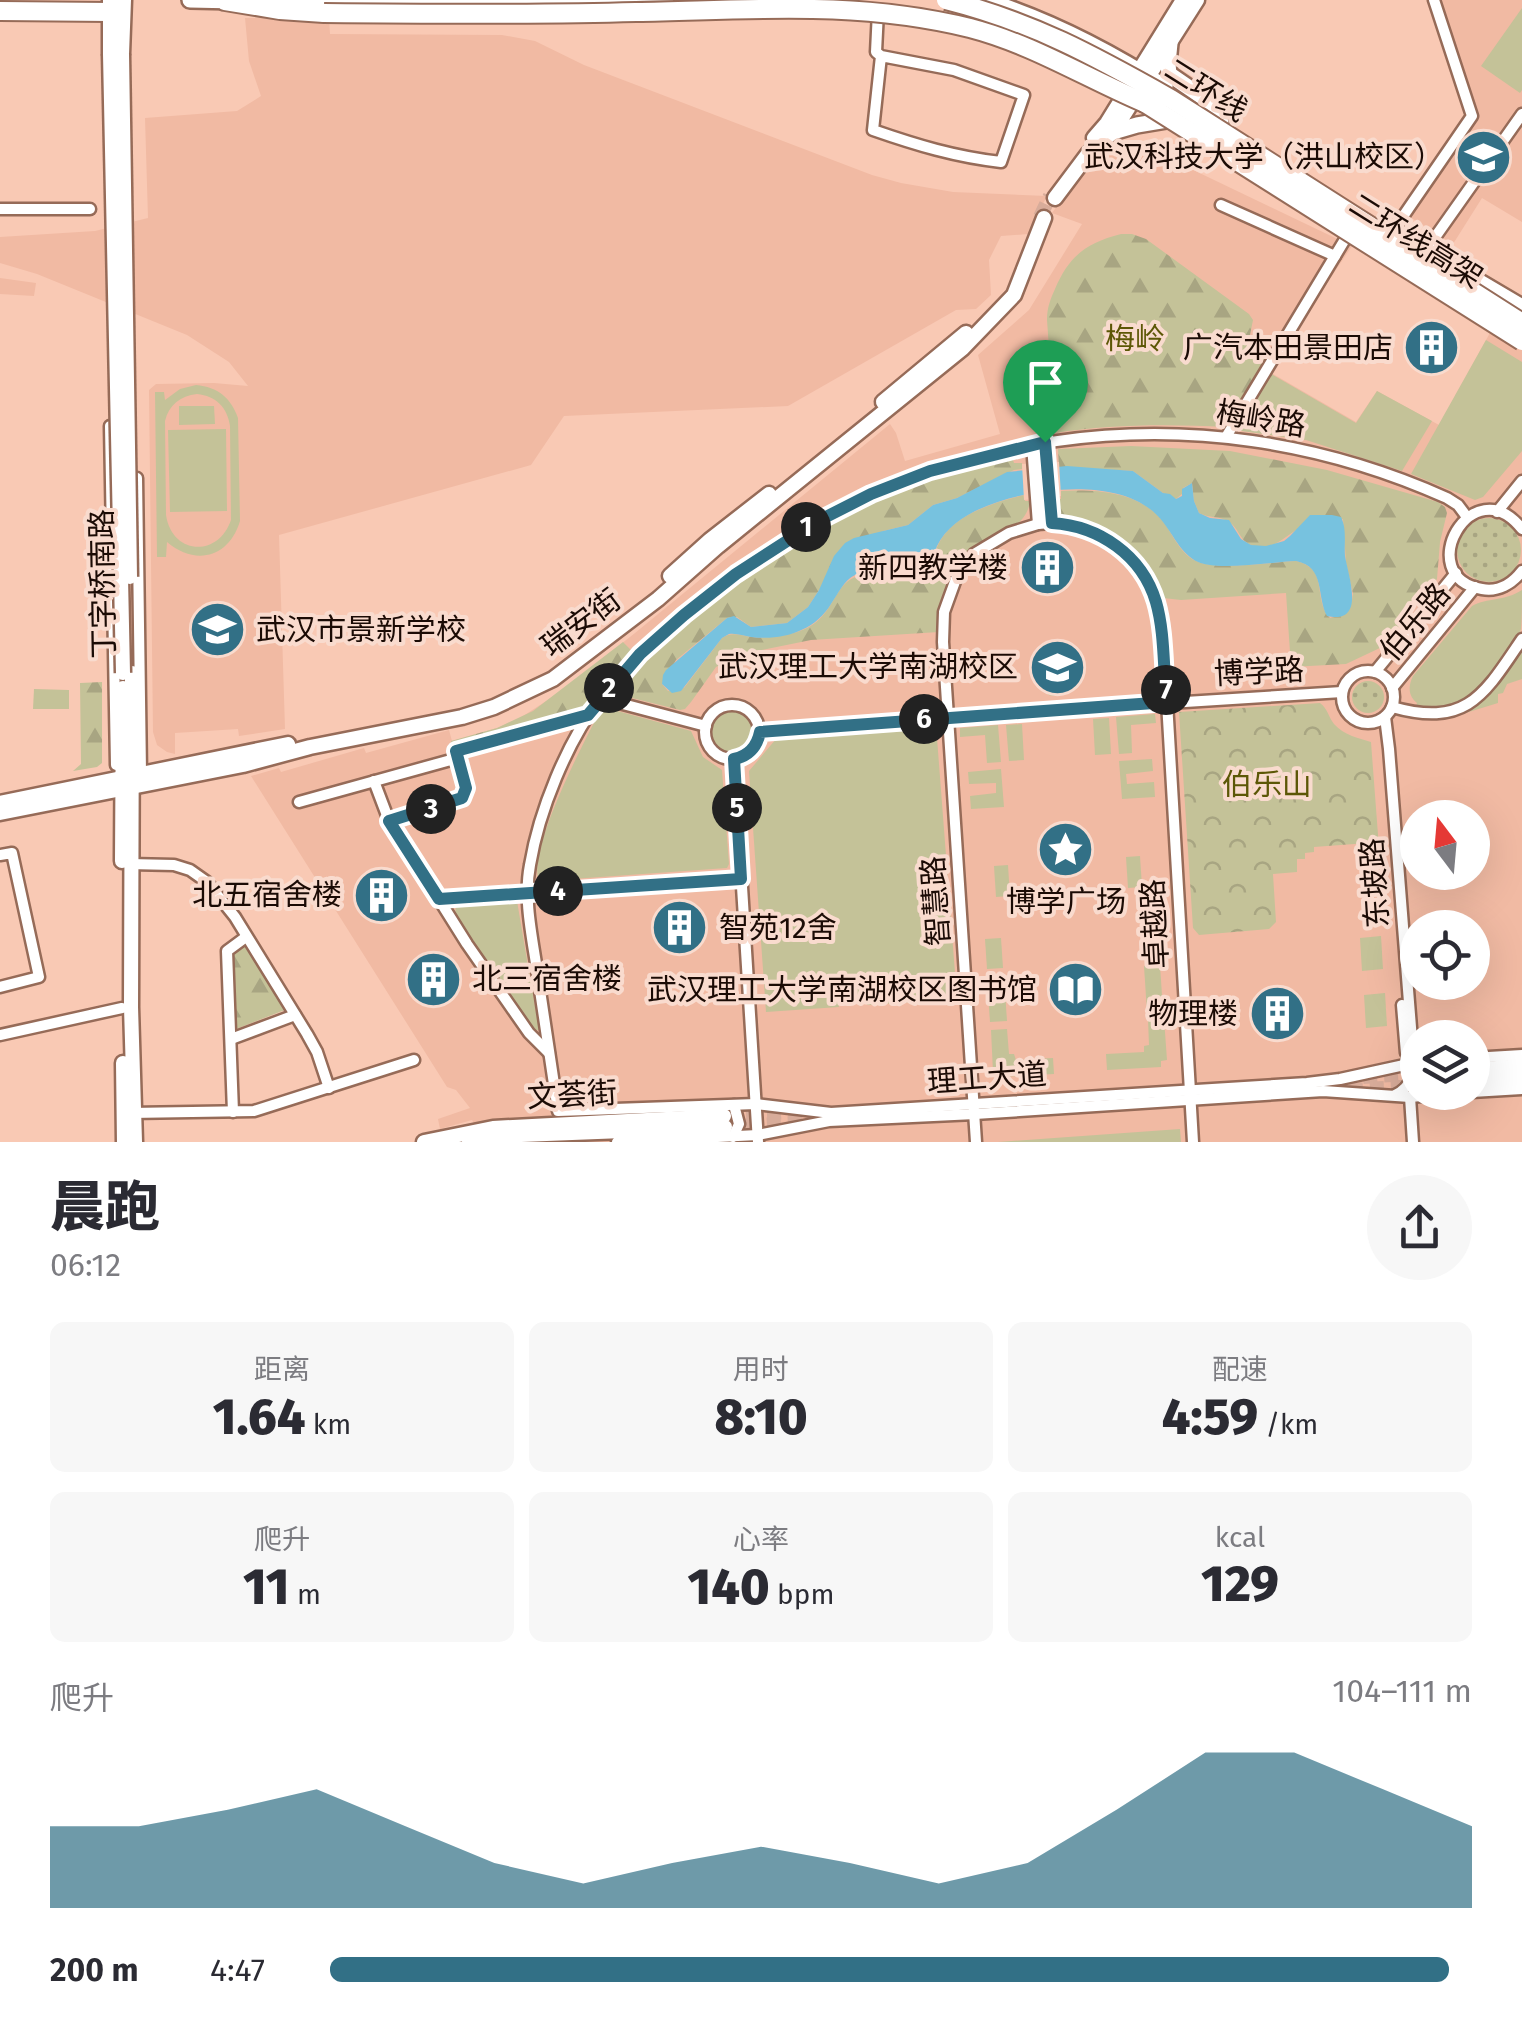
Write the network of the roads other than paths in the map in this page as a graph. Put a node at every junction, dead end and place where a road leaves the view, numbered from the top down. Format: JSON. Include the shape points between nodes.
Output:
{"nodes":[{"id":1,"x":190,"y":0,"type":"edge"},
{"id":2,"x":846,"y":0,"type":"edge"},
{"id":3,"x":946,"y":0,"type":"edge"},
{"id":4,"x":985,"y":0,"type":"edge"},
{"id":5,"x":1183,"y":0,"type":"edge"},
{"id":6,"x":1196,"y":0,"type":"edge"},
{"id":7,"x":1434,"y":0,"type":"edge"},
{"id":8,"x":225,"y":1,"type":"edge"},
{"id":9,"x":1009,"y":5,"type":"edge"},
{"id":10,"x":878,"y":10,"type":"junction"},
{"id":11,"x":0,"y":11,"type":"edge"},
{"id":12,"x":115,"y":12,"type":"edge"},
{"id":13,"x":1170,"y":42,"type":"junction"},
{"id":14,"x":881,"y":56,"type":"junction"},
{"id":15,"x":1143,"y":73,"type":"junction"},
{"id":16,"x":1135,"y":98,"type":"junction"},
{"id":17,"x":1522,"y":114,"type":"edge"},
{"id":18,"x":1168,"y":120,"type":"junction"},
{"id":19,"x":1221,"y":122,"type":"junction"},
{"id":20,"x":1112,"y":132,"type":"junction"},
{"id":21,"x":1221,"y":205,"type":"dead end"},
{"id":22,"x":0,"y":209,"type":"edge"},
{"id":23,"x":90,"y":209,"type":"dead end"},
{"id":24,"x":1042,"y":218,"type":"tunnel mouth"},
{"id":25,"x":1350,"y":230,"type":"junction"},
{"id":26,"x":1393,"y":231,"type":"junction"},
{"id":27,"x":1426,"y":250,"type":"junction"},
{"id":28,"x":1336,"y":256,"type":"junction"},
{"id":29,"x":1522,"y":307,"type":"edge"},
{"id":30,"x":1522,"y":322,"type":"edge"},
{"id":31,"x":1522,"y":338,"type":"edge"},
{"id":32,"x":110,"y":426,"type":"dead end"},
{"id":33,"x":1226,"y":437,"type":"junction"},
{"id":34,"x":1045,"y":442,"type":"junction"},
{"id":35,"x":1032,"y":445,"type":"junction"},
{"id":36,"x":111,"y":479,"type":"junction"},
{"id":37,"x":1522,"y":481,"type":"edge"},
{"id":38,"x":1497,"y":512,"type":"junction"},
{"id":39,"x":1467,"y":517,"type":"junction"},
{"id":40,"x":1052,"y":523,"type":"junction"},
{"id":41,"x":1038,"y":524,"type":"junction"},
{"id":42,"x":1522,"y":529,"type":"edge"},
{"id":43,"x":1522,"y":571,"type":"edge"},
{"id":44,"x":1456,"y":573,"type":"junction"},
{"id":45,"x":1476,"y":588,"type":"junction"},
{"id":46,"x":1522,"y":639,"type":"edge"},
{"id":47,"x":1375,"y":672,"type":"junction"},
{"id":48,"x":1392,"y":688,"type":"junction"},
{"id":49,"x":1342,"y":692,"type":"junction"},
{"id":50,"x":600,"y":698,"type":"junction"},
{"id":51,"x":1167,"y":702,"type":"junction"},
{"id":52,"x":588,"y":715,"type":"junction"},
{"id":53,"x":1385,"y":715,"type":"junction"},
{"id":54,"x":948,"y":717,"type":"junction"},
{"id":55,"x":706,"y":726,"type":"junction"},
{"id":56,"x":760,"y":732,"type":"junction"},
{"id":57,"x":458,"y":758,"type":"junction"},
{"id":58,"x":734,"y":759,"type":"junction"},
{"id":59,"x":128,"y":780,"type":"junction"},
{"id":60,"x":374,"y":781,"type":"junction"},
{"id":61,"x":0,"y":802,"type":"edge"},
{"id":62,"x":299,"y":802,"type":"dead end"},
{"id":63,"x":0,"y":814,"type":"edge"},
{"id":64,"x":389,"y":821,"type":"junction"},
{"id":65,"x":0,"y":856,"type":"edge"},
{"id":66,"x":127,"y":864,"type":"junction"},
{"id":67,"x":741,"y":879,"type":"junction"},
{"id":68,"x":528,"y":894,"type":"junction"},
{"id":69,"x":439,"y":899,"type":"junction"},
{"id":70,"x":246,"y":937,"type":"junction"},
{"id":71,"x":0,"y":987,"type":"edge"},
{"id":72,"x":122,"y":1008,"type":"junction"},
{"id":73,"x":295,"y":1015,"type":"junction"},
{"id":74,"x":1409,"y":1020,"type":"edge"},
{"id":75,"x":0,"y":1035,"type":"edge"},
{"id":76,"x":231,"y":1039,"type":"junction"},
{"id":77,"x":550,"y":1054,"type":"junction"},
{"id":78,"x":1522,"y":1055,"type":"edge"},
{"id":79,"x":1490,"y":1057,"type":"edge"},
{"id":80,"x":414,"y":1060,"type":"dead end"},
{"id":81,"x":1400,"y":1066,"type":"edge"},
{"id":82,"x":1522,"y":1066,"type":"edge"},
{"id":83,"x":1490,"y":1069,"type":"edge"},
{"id":84,"x":1522,"y":1078,"type":"edge"},
{"id":85,"x":1490,"y":1081,"type":"edge"},
{"id":86,"x":329,"y":1088,"type":"junction"},
{"id":87,"x":1522,"y":1088,"type":"edge"},
{"id":88,"x":1490,"y":1090,"type":"edge"},
{"id":89,"x":1400,"y":1091,"type":"edge"},
{"id":90,"x":1190,"y":1095,"type":"junction"},
{"id":91,"x":1394,"y":1095,"type":"junction"},
{"id":92,"x":1400,"y":1096,"type":"edge"},
{"id":93,"x":756,"y":1104,"type":"junction"},
{"id":94,"x":974,"y":1109,"type":"junction"},
{"id":95,"x":1411,"y":1110,"type":"edge"},
{"id":96,"x":558,"y":1111,"type":"joint"},
{"id":97,"x":233,"y":1112,"type":"junction"},
{"id":98,"x":129,"y":1113,"type":"junction"},
{"id":99,"x":729,"y":1121,"type":"junction"},
{"id":100,"x":758,"y":1139,"type":"edge"},
{"id":101,"x":124,"y":1142,"type":"edge"},
{"id":102,"x":135,"y":1142,"type":"edge"},
{"id":103,"x":424,"y":1142,"type":"edge"},
{"id":104,"x":469,"y":1142,"type":"edge"},
{"id":105,"x":616,"y":1142,"type":"edge"},
{"id":106,"x":976,"y":1142,"type":"edge"},
{"id":107,"x":1193,"y":1142,"type":"edge"},
{"id":108,"x":1414,"y":1142,"type":"edge"}],
"edges":[{"from":1,"to":8,"type":"main road"},
{"from":2,"to":16,"type":"highway","name":"二环线高架","bridge":true,"via":[[1000,31],[1077,62]]},
{"from":3,"to":30,"type":"highway","name":"二环线","bridge":true,"via":[[1021,22],[1112,65]]},
{"from":4,"to":9,"type":"main road"},
{"from":5,"to":15,"type":"main road"},
{"from":6,"to":13,"type":"main road"},
{"from":7,"to":26,"type":"street","via":[[1472,116]]},
{"from":8,"to":10,"type":"main road"},
{"from":8,"to":16,"type":"highway","bridge":true,"via":[[324,14],[782,6],[895,12],[1003,38]]},
{"from":9,"to":15,"type":"main road"},
{"from":10,"to":14,"type":"street"},
{"from":10,"to":16,"type":"main road","via":[[1024,46]]},
{"from":11,"to":12,"type":"highway"},
{"from":12,"to":59,"type":"main road","name":"丁字桥南路","bridge":true},
{"from":13,"to":15,"type":"main road"},
{"from":13,"to":19,"type":"main road","via":[[1170,74],[1218,107]]},
{"from":14,"to":14,"type":"street","via":[[954,70],[1024,95],[1001,162],[938,152],[873,130]]},
{"from":15,"to":16,"type":"main road"},
{"from":15,"to":19,"type":"main road"},
{"from":16,"to":18,"type":"main road"},
{"from":16,"to":20,"type":"main road"},
{"from":16,"to":20,"type":"main road","via":[[1077,157],[1053,197]]},
{"from":16,"to":31,"type":"highway","name":"二环线高架","bridge":true},
{"from":17,"to":27,"type":"street"},
{"from":18,"to":20,"type":"main road"},
{"from":18,"to":25,"type":"main road"},
{"from":19,"to":26,"type":"main road"},
{"from":21,"to":28,"type":"street"},
{"from":22,"to":23,"type":"street"},
{"from":24,"to":59,"type":"main road","name":"瑞安街","via":[[1014,295],[964,348],[553,679],[471,714],[242,765]]},
{"from":25,"to":28,"type":"street"},
{"from":25,"to":31,"type":"main road"},
{"from":26,"to":27,"type":"main road"},
{"from":27,"to":29,"type":"main road"},
{"from":28,"to":33,"type":"street"},
{"from":32,"to":36,"type":"street"},
{"from":33,"to":34,"type":"street","name":"梅岭路","via":[[1153,434]]},
{"from":33,"to":39,"type":"street","name":"梅岭路","via":[[1379,472],[1446,498]]},
{"from":34,"to":35,"type":"street","name":"梅岭路"},
{"from":34,"to":40,"type":"street"},
{"from":35,"to":41,"type":"street"},
{"from":35,"to":50,"type":"street","name":"梅岭路","via":[[915,476],[793,535],[670,626]]},
{"from":36,"to":59,"type":"street"},
{"from":36,"to":59,"type":"street","via":[[137,478]]},
{"from":37,"to":38,"type":"street"},
{"from":38,"to":39,"type":"street"},
{"from":38,"to":42,"type":"street"},
{"from":39,"to":44,"type":"street","via":[[1449,547]]},
{"from":40,"to":41,"type":"street"},
{"from":40,"to":51,"type":"street","via":[[1105,538],[1140,569],[1158,608]]},
{"from":41,"to":54,"type":"street","via":[[980,549],[952,587],[943,628]]},
{"from":43,"to":45,"type":"street","via":[[1502,587]]},
{"from":44,"to":45,"type":"street"},
{"from":44,"to":47,"type":"street","name":"伯乐路"},
{"from":45,"to":48,"type":"street","name":"伯乐路"},
{"from":46,"to":53,"type":"street","via":[[1476,700],[1437,714]]},
{"from":47,"to":48,"type":"street"},
{"from":47,"to":49,"type":"street","via":[[1354,675]]},
{"from":48,"to":53,"type":"street"},
{"from":49,"to":51,"type":"street","name":"博学路"},
{"from":49,"to":53,"type":"street","via":[[1350,716],[1364,723]]},
{"from":50,"to":52,"type":"street","name":"梅岭路"},
{"from":50,"to":55,"type":"street"},
{"from":51,"to":54,"type":"street","name":"博学路"},
{"from":51,"to":90,"type":"street","name":"卓越路"},
{"from":52,"to":57,"type":"street","via":[[456,751]]},
{"from":52,"to":68,"type":"street","name":"梅岭路","via":[[546,808]]},
{"from":53,"to":74,"type":"street","name":"东坡路"},
{"from":54,"to":56,"type":"street","name":"博学路"},
{"from":54,"to":94,"type":"street","name":"智慧路"},
{"from":55,"to":56,"type":"street","via":[[718,708],[735,705],[754,716]]},
{"from":55,"to":58,"type":"street","via":[[710,748]]},
{"from":56,"to":58,"type":"street","via":[[754,749]]},
{"from":57,"to":60,"type":"street"},
{"from":57,"to":64,"type":"street","via":[[462,798]]},
{"from":58,"to":67,"type":"street"},
{"from":59,"to":61,"type":"main road","name":"瑞安街"},
{"from":59,"to":63,"type":"main road","name":"瑞安街"},
{"from":59,"to":66,"type":"main road","name":"丁字桥南路"},
{"from":60,"to":62,"type":"street"},
{"from":60,"to":64,"type":"street"},
{"from":64,"to":69,"type":"street"},
{"from":65,"to":71,"type":"street","via":[[12,853],[39,977]]},
{"from":66,"to":70,"type":"street","via":[[165,864],[196,874]]},
{"from":66,"to":72,"type":"main road","name":"丁字桥南路"},
{"from":66,"to":98,"type":"main road","name":"丁字桥南路"},
{"from":67,"to":68,"type":"street"},
{"from":67,"to":93,"type":"street"},
{"from":68,"to":69,"type":"street"},
{"from":68,"to":77,"type":"street","name":"梅岭路"},
{"from":69,"to":77,"type":"street"},
{"from":70,"to":73,"type":"street"},
{"from":70,"to":76,"type":"street","via":[[228,951]]},
{"from":72,"to":75,"type":"street"},
{"from":72,"to":98,"type":"main road","name":"丁字桥南路"},
{"from":73,"to":76,"type":"street"},
{"from":73,"to":86,"type":"street"},
{"from":76,"to":97,"type":"street"},
{"from":77,"to":96,"type":"street","name":"梅岭路"},
{"from":78,"to":79,"type":"street"},
{"from":80,"to":86,"type":"street"},
{"from":81,"to":90,"type":"street","name":"理工大道","via":[[1326,1081]]},
{"from":82,"to":83,"type":"main road"},
{"from":84,"to":85,"type":"main road"},
{"from":86,"to":97,"type":"street"},
{"from":87,"to":88,"type":"street","name":"理工大道"},
{"from":89,"to":91,"type":"street"},
{"from":90,"to":91,"type":"street","name":"理工大道"},
{"from":90,"to":94,"type":"street","name":"理工大道"},
{"from":90,"to":107,"type":"street","name":"卓越路"},
{"from":91,"to":92,"type":"street","name":"理工大道"},
{"from":93,"to":94,"type":"street","name":"理工大道","via":[[830,1113]]},
{"from":93,"to":99,"type":"street","name":"理工大道"},
{"from":93,"to":100,"type":"street"},
{"from":94,"to":100,"type":"street","name":"理工大道","via":[[813,1123]]},
{"from":94,"to":106,"type":"street","name":"智慧路"},
{"from":95,"to":108,"type":"street"},
{"from":96,"to":99,"type":"street","name":"理工大道"},
{"from":97,"to":98,"type":"street"},
{"from":98,"to":101,"type":"main road","name":"丁字桥南路"},
{"from":98,"to":102,"type":"main road","name":"丁字桥南路"},
{"from":99,"to":100,"type":"street","name":"理工大道"},
{"from":99,"to":103,"type":"main road","name":"文荟街","via":[[493,1128]]},
{"from":99,"to":104,"type":"main road","name":"文荟街"},
{"from":99,"to":105,"type":"street","name":"理工大道"}]}
